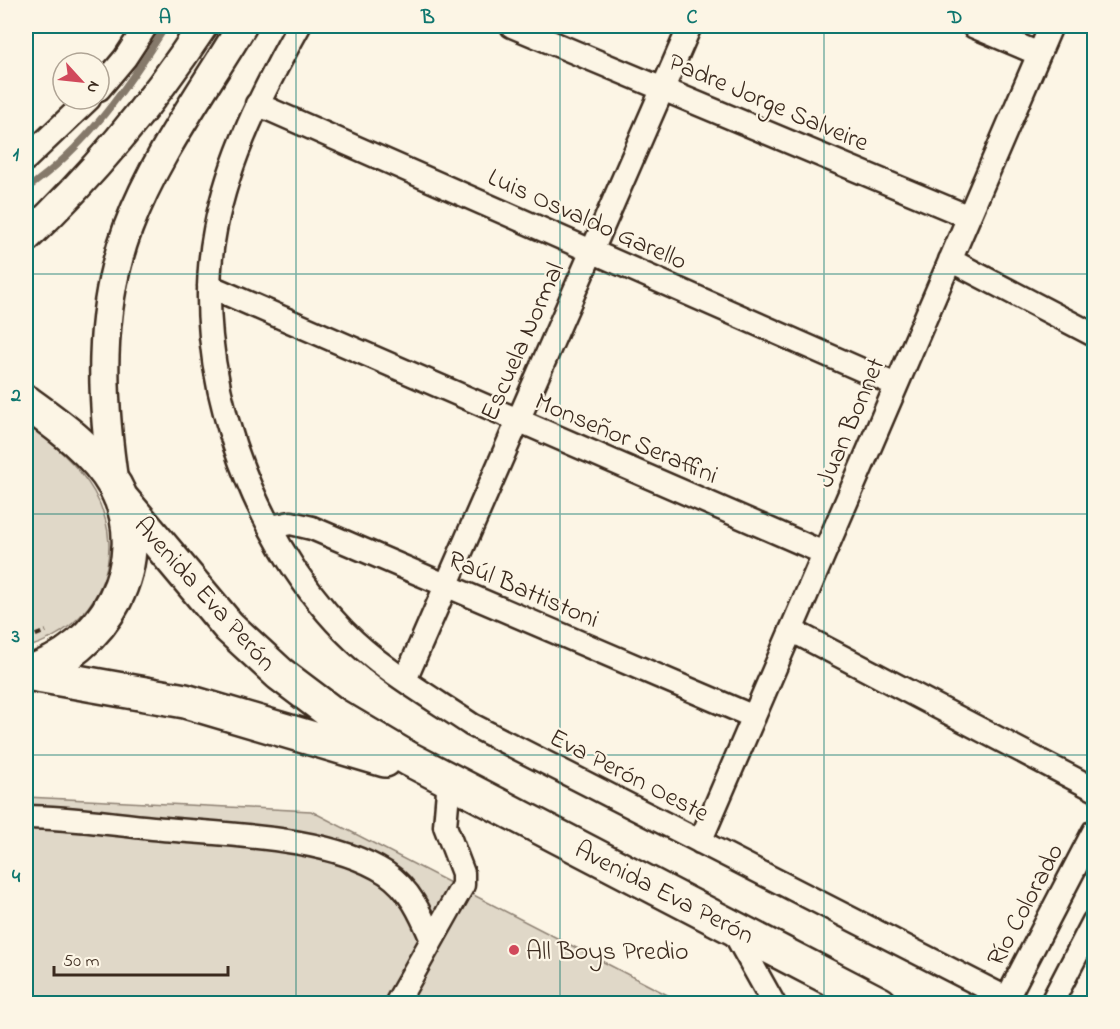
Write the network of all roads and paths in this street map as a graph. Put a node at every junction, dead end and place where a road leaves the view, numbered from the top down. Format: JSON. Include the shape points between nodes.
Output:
{"nodes":[{"id":1,"x":146,"y":26,"type":"edge"},
{"id":2,"x":203,"y":26,"type":"edge"},
{"id":3,"x":242,"y":26,"type":"edge"},
{"id":4,"x":299,"y":26,"type":"edge"},
{"id":5,"x":512,"y":26,"type":"edge"},
{"id":6,"x":690,"y":26,"type":"edge"},
{"id":7,"x":973,"y":26,"type":"edge"},
{"id":8,"x":1051,"y":26,"type":"edge"},
{"id":9,"x":1039,"y":54,"type":"junction"},
{"id":10,"x":111,"y":75,"type":"edge"},
{"id":11,"x":664,"y":87,"type":"junction"},
{"id":12,"x":257,"y":104,"type":"junction"},
{"id":13,"x":76,"y":111,"type":"edge"},
{"id":14,"x":26,"y":159,"type":"edge"},
{"id":15,"x":969,"y":217,"type":"junction"},
{"id":16,"x":26,"y":238,"type":"edge"},
{"id":17,"x":592,"y":251,"type":"junction"},
{"id":18,"x":950,"y":260,"type":"junction"},
{"id":19,"x":209,"y":286,"type":"junction"},
{"id":20,"x":1095,"y":335,"type":"edge"},
{"id":21,"x":896,"y":385,"type":"junction"},
{"id":22,"x":26,"y":402,"type":"edge"},
{"id":23,"x":518,"y":420,"type":"junction"},
{"id":24,"x":117,"y":491,"type":"junction"},
{"id":25,"x":270,"y":526,"type":"junction"},
{"id":26,"x":824,"y":553,"type":"junction"},
{"id":27,"x":446,"y":586,"type":"junction"},
{"id":28,"x":50,"y":629,"type":"dead end"},
{"id":29,"x":792,"y":630,"type":"junction"},
{"id":30,"x":26,"y":639,"type":"edge"},
{"id":31,"x":26,"y":673,"type":"edge"},
{"id":32,"x":405,"y":680,"type":"junction"},
{"id":33,"x":754,"y":717,"type":"junction"},
{"id":34,"x":449,"y":780,"type":"junction"},
{"id":35,"x":1095,"y":789,"type":"edge"},
{"id":36,"x":26,"y":817,"type":"edge"},
{"id":37,"x":1095,"y":831,"type":"edge"},
{"id":38,"x":700,"y":842,"type":"junction"},
{"id":39,"x":1095,"y":921,"type":"edge"},
{"id":40,"x":731,"y":926,"type":"junction"},
{"id":41,"x":432,"y":940,"type":"junction"},
{"id":42,"x":1010,"y":1002,"type":"edge"},
{"id":43,"x":396,"y":1004,"type":"edge"},
{"id":44,"x":774,"y":1004,"type":"edge"},
{"id":45,"x":880,"y":1004,"type":"edge"},
{"id":46,"x":1051,"y":1004,"type":"edge"}],
"edges":[{"from":1,"to":10,"type":"street"},
{"from":2,"to":16,"type":"main road","via":[[104,157]]},
{"from":3,"to":24,"type":"main road","via":[[159,164],[121,251],[107,315],[102,370]]},
{"from":4,"to":12,"type":"street","name":"Eva Perón Oeste"},
{"from":5,"to":11,"type":"street","name":"Padre Jorge Salveire"},
{"from":6,"to":11,"type":"street","name":"Escuela Normal"},
{"from":7,"to":9,"type":"street"},
{"from":8,"to":9,"type":"street","name":"Juan Bonnet"},
{"from":9,"to":15,"type":"street","name":"Juan Bonnet"},
{"from":11,"to":15,"type":"street","name":"Padre Jorge Salveire"},
{"from":11,"to":17,"type":"street","name":"Escuela Normal"},
{"from":12,"to":17,"type":"street","name":"Luis Osvaldo Garello"},
{"from":12,"to":19,"type":"street","name":"Eva Perón Oeste","via":[[220,205]]},
{"from":13,"to":14,"type":"street"},
{"from":15,"to":18,"type":"street","name":"Juan Bonnet"},
{"from":17,"to":21,"type":"street","name":"Luis Osvaldo Garello"},
{"from":17,"to":23,"type":"street","name":"Escuela Normal"},
{"from":18,"to":20,"type":"street"},
{"from":18,"to":21,"type":"street","name":"Juan Bonnet"},
{"from":19,"to":23,"type":"street","name":"Monseñor Seraffini"},
{"from":19,"to":25,"type":"street","name":"Eva Perón Oeste","via":[[212,343],[223,401],[244,470]]},
{"from":21,"to":26,"type":"street","name":"Juan Bonnet"},
{"from":22,"to":24,"type":"highway","name":"Avenida Eva Perón","via":[[75,440]]},
{"from":23,"to":26,"type":"street","name":"Monseñor Seraffini"},
{"from":23,"to":27,"type":"street","name":"Escuela Normal"},
{"from":24,"to":31,"type":"highway","via":[[126,527],[127,556],[112,606],[98,628],[74,650]]},
{"from":24,"to":34,"type":"highway","name":"Avenida Eva Perón","via":[[199,594],[280,674],[333,714]]},
{"from":25,"to":27,"type":"street","name":"Raúl Battistoni","via":[[291,523],[312,528]]},
{"from":25,"to":32,"type":"street","name":"Eva Perón Oeste","via":[[327,613],[365,650]]},
{"from":26,"to":29,"type":"street","name":"Juan Bonnet"},
{"from":27,"to":32,"type":"street","name":"Escuela Normal"},
{"from":27,"to":33,"type":"street","name":"Raúl Battistoni"},
{"from":28,"to":30,"type":"path"},
{"from":29,"to":33,"type":"street","name":"Juan Bonnet"},
{"from":29,"to":35,"type":"street"},
{"from":31,"to":34,"type":"highway","name":"Avenida Eva Perón","via":[[204,705]]},
{"from":32,"to":38,"type":"street","name":"Eva Perón Oeste","via":[[486,732]]},
{"from":33,"to":38,"type":"street","name":"Juan Bonnet"},
{"from":34,"to":40,"type":"highway","name":"Avenida Eva Perón"},
{"from":34,"to":41,"type":"street","via":[[445,826],[463,873],[462,889]]},
{"from":36,"to":41,"type":"street","via":[[268,839],[331,851],[394,879],[414,902]]},
{"from":37,"to":42,"type":"street","name":"Río Colorado"},
{"from":38,"to":42,"type":"street","name":"Eva Perón Oeste"},
{"from":39,"to":46,"type":"street"},
{"from":40,"to":44,"type":"street"},
{"from":40,"to":45,"type":"highway","name":"Avenida Eva Perón"},
{"from":41,"to":43,"type":"street"}]}
